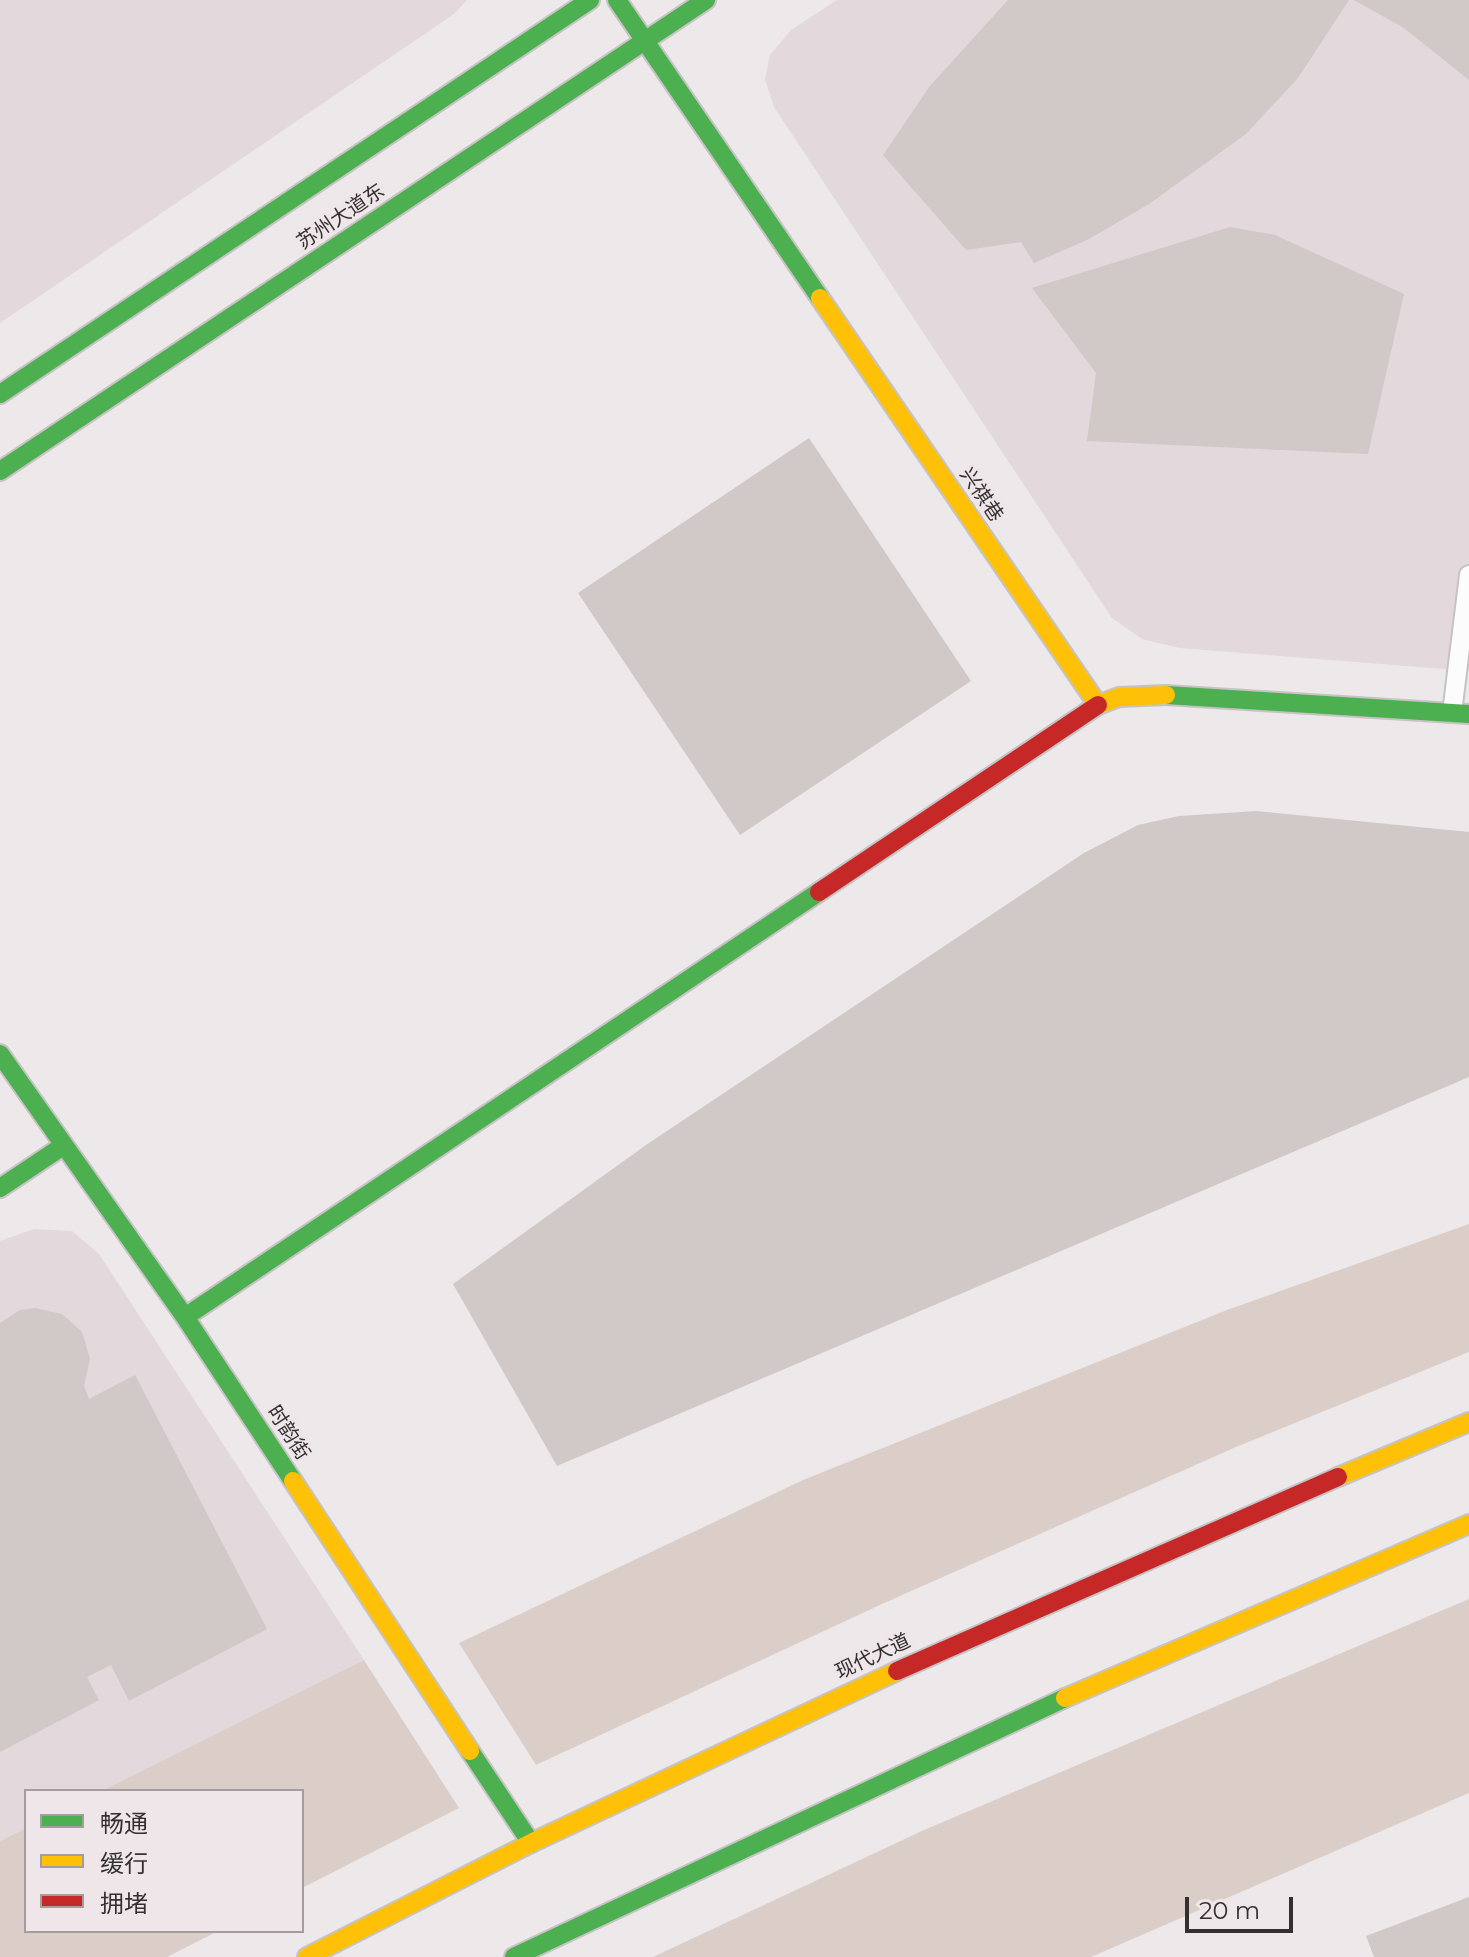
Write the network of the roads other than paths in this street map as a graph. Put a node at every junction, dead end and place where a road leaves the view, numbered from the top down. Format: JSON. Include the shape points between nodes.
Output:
{"nodes":[{"id":1,"x":590,"y":0,"type":"edge"},
{"id":2,"x":617,"y":0,"type":"edge"},
{"id":3,"x":706,"y":0,"type":"edge"},
{"id":4,"x":645,"y":41,"type":"junction"},
{"id":5,"x":0,"y":394,"type":"edge"},
{"id":6,"x":0,"y":471,"type":"edge"},
{"id":7,"x":1469,"y":575,"type":"edge"},
{"id":8,"x":1098,"y":705,"type":"junction"},
{"id":9,"x":1461,"y":714,"type":"edge"},
{"id":10,"x":0,"y":1054,"type":"edge"},
{"id":11,"x":63,"y":1146,"type":"junction"},
{"id":12,"x":0,"y":1188,"type":"edge"},
{"id":13,"x":185,"y":1317,"type":"junction"},
{"id":14,"x":1469,"y":1422,"type":"edge"},
{"id":15,"x":1469,"y":1524,"type":"edge"},
{"id":16,"x":531,"y":1843,"type":"junction"},
{"id":17,"x":307,"y":1957,"type":"edge"},
{"id":18,"x":514,"y":1957,"type":"edge"}],
"edges":[{"from":1,"to":5,"type":"main road","name":"苏州大道东"},
{"from":2,"to":4,"type":"main road","name":"兴祺巷"},
{"from":3,"to":4,"type":"main road","name":"苏州大道东"},
{"from":4,"to":6,"type":"main road","name":"苏州大道东"},
{"from":4,"to":8,"type":"main road","name":"兴祺巷"},
{"from":7,"to":9,"type":"lane"},
{"from":8,"to":9,"type":"main road","via":[[1150,694]]},
{"from":8,"to":13,"type":"main road"},
{"from":10,"to":11,"type":"main road","name":"时韵街"},
{"from":11,"to":12,"type":"main road"},
{"from":11,"to":13,"type":"main road","name":"时韵街"},
{"from":13,"to":16,"type":"main road","name":"时韵街"},
{"from":14,"to":16,"type":"main road","name":"现代大道","via":[[1059,1597]]},
{"from":15,"to":18,"type":"main road","via":[[1041,1708]]},
{"from":16,"to":17,"type":"main road","name":"现代大道"}]}
